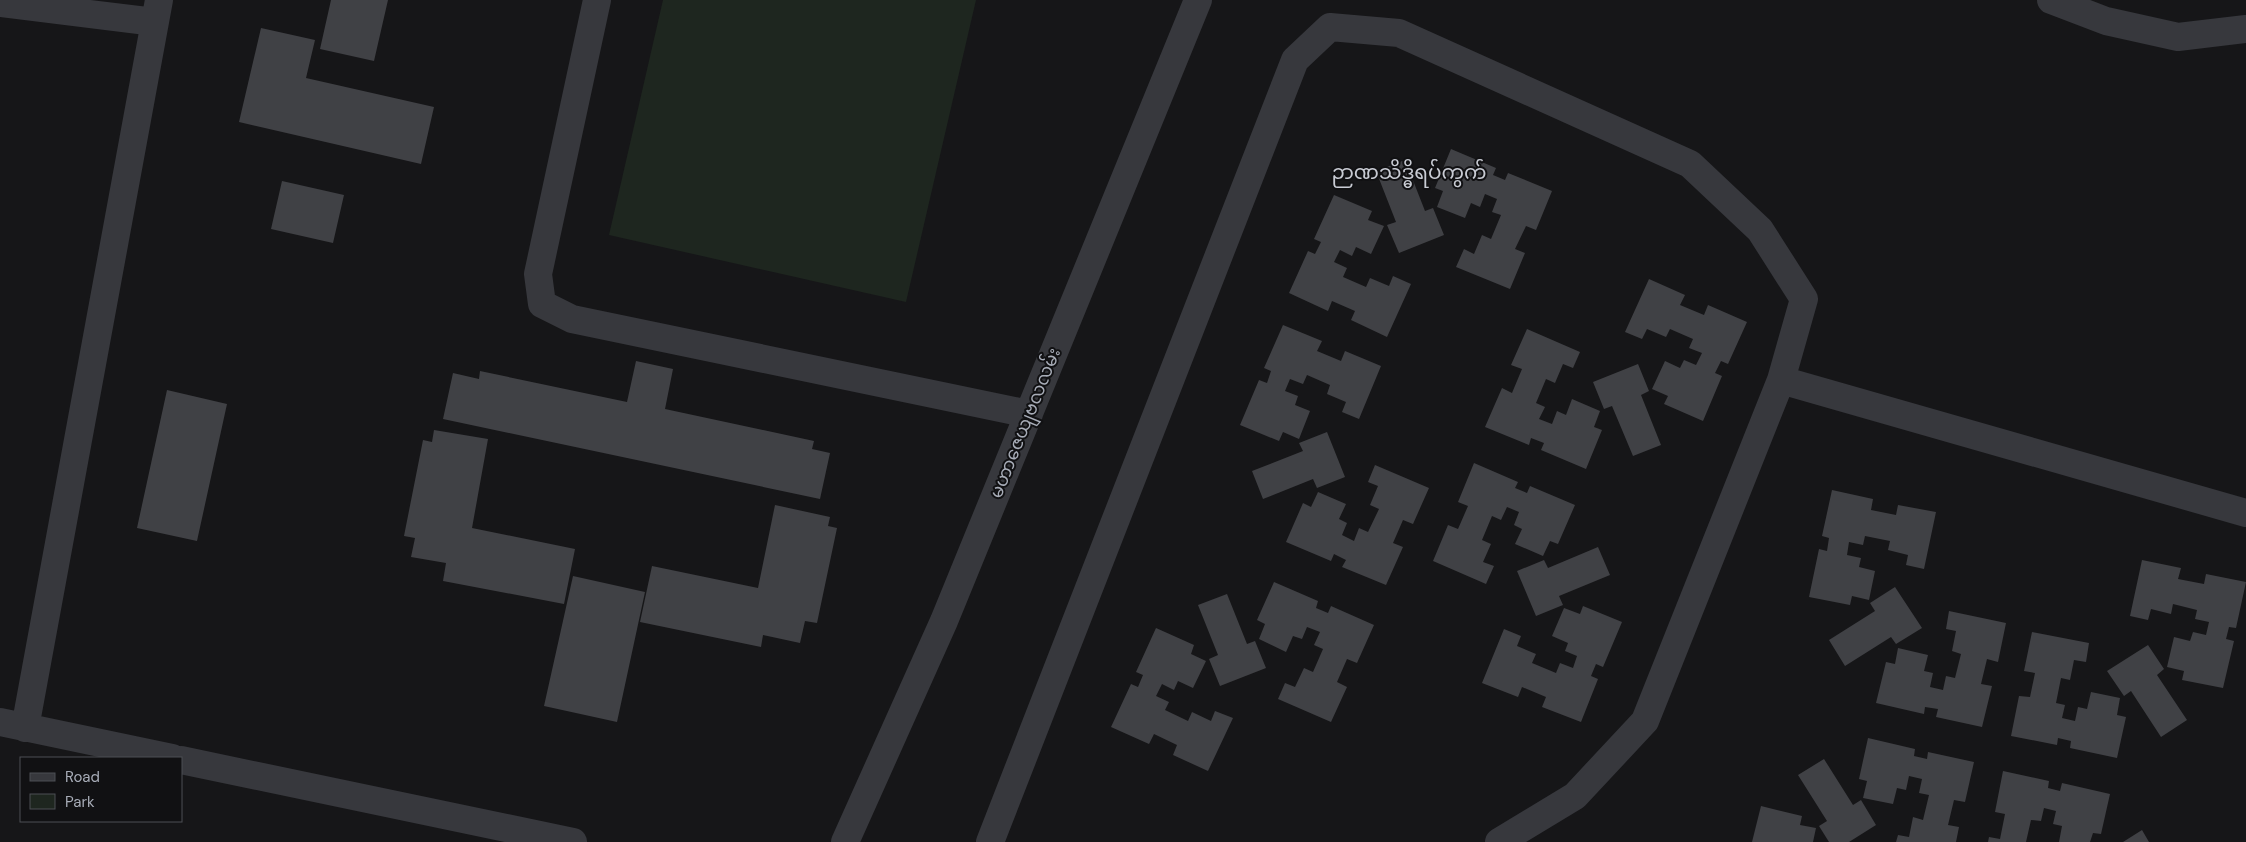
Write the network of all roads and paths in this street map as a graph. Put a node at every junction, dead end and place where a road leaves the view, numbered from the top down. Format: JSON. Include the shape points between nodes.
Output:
{"nodes":[{"id":1,"x":598,"y":0,"type":"edge"},
{"id":2,"x":1198,"y":0,"type":"edge"},
{"id":3,"x":2050,"y":0,"type":"edge"},
{"id":4,"x":0,"y":3,"type":"edge"},
{"id":5,"x":157,"y":11,"type":"edge"},
{"id":6,"x":2246,"y":29,"type":"edge"},
{"id":7,"x":1781,"y":380,"type":"junction"},
{"id":8,"x":1029,"y":414,"type":"junction"},
{"id":9,"x":2246,"y":513,"type":"edge"},
{"id":10,"x":13,"y":725,"type":"edge"},
{"id":11,"x":167,"y":757,"type":"edge"},
{"id":12,"x":182,"y":760,"type":"edge"},
{"id":13,"x":572,"y":842,"type":"edge"},
{"id":14,"x":845,"y":842,"type":"edge"},
{"id":15,"x":990,"y":842,"type":"edge"},
{"id":16,"x":1499,"y":842,"type":"edge"}],
"edges":[{"from":1,"to":8,"type":"street","via":[[538,274],[542,304],[572,319]]},
{"from":2,"to":8,"type":"street","name":"မဟာဇေယျဗလလမ်း"},
{"from":3,"to":6,"type":"street","via":[[2106,21],[2178,37]]},
{"from":4,"to":5,"type":"street"},
{"from":5,"to":10,"type":"street"},
{"from":7,"to":9,"type":"street"},
{"from":7,"to":15,"type":"street","via":[[1804,299],[1760,230],[1690,164],[1399,32],[1330,27],[1295,60]]},
{"from":7,"to":16,"type":"street","via":[[1645,721],[1575,796]]},
{"from":8,"to":14,"type":"street","name":"မဟာဇေယျဗလလမ်း","via":[[944,621]]},
{"from":10,"to":11,"type":"street"},
{"from":12,"to":13,"type":"street"}]}
